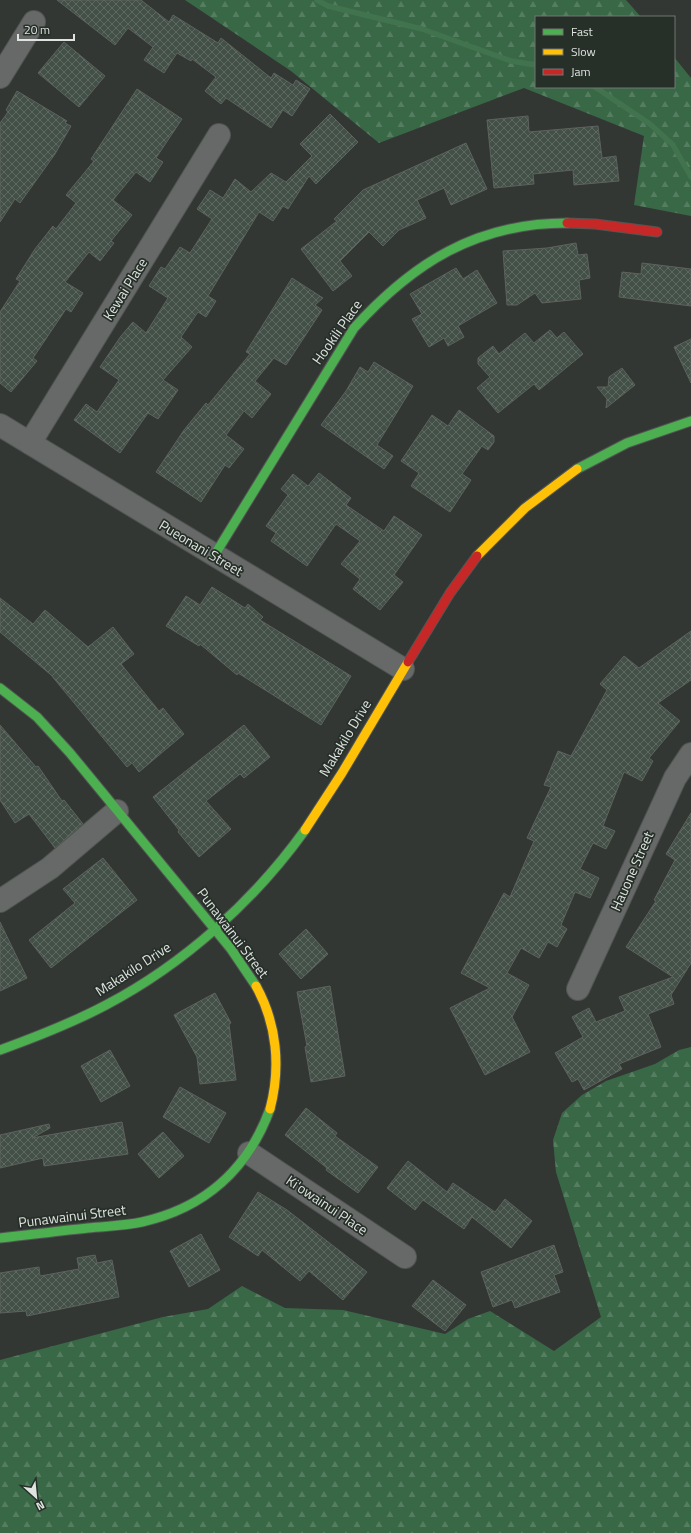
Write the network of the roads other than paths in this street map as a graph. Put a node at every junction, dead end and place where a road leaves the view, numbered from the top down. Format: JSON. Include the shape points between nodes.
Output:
{"nodes":[{"id":1,"x":34,"y":22,"type":"dead end"},
{"id":2,"x":0,"y":77,"type":"edge"},
{"id":3,"x":219,"y":135,"type":"dead end"},
{"id":4,"x":657,"y":232,"type":"dead end"},
{"id":5,"x":691,"y":421,"type":"edge"},
{"id":6,"x":0,"y":425,"type":"edge"},
{"id":7,"x":30,"y":443,"type":"junction"},
{"id":8,"x":214,"y":556,"type":"junction"},
{"id":9,"x":403,"y":669,"type":"junction"},
{"id":10,"x":0,"y":688,"type":"edge"},
{"id":11,"x":691,"y":754,"type":"edge"},
{"id":12,"x":117,"y":811,"type":"junction"},
{"id":13,"x":0,"y":901,"type":"edge"},
{"id":14,"x":214,"y":929,"type":"junction"},
{"id":15,"x":578,"y":989,"type":"dead end"},
{"id":16,"x":0,"y":1050,"type":"edge"},
{"id":17,"x":249,"y":1153,"type":"junction"},
{"id":18,"x":0,"y":1238,"type":"edge"},
{"id":19,"x":405,"y":1257,"type":"dead end"}],
"edges":[{"from":1,"to":2,"type":"street"},
{"from":3,"to":7,"type":"street","name":"Kewai Place"},
{"from":4,"to":8,"type":"street","name":"Hookili Place","via":[[587,224],[528,225],[471,240],[418,267],[373,305],[354,328]]},
{"from":5,"to":9,"type":"street","name":"Makakilo Drive","via":[[649,434],[605,454],[563,478],[525,507],[490,541],[460,578]]},
{"from":6,"to":7,"type":"street","name":"Pueonani Street"},
{"from":7,"to":8,"type":"street","name":"Pueonani Street"},
{"from":8,"to":9,"type":"street","name":"Pueonani Street"},
{"from":9,"to":14,"type":"street","name":"Makakilo Drive","via":[[316,815],[272,871]]},
{"from":10,"to":12,"type":"street","name":"Punawainui Street","via":[[42,721]]},
{"from":11,"to":15,"type":"street","name":"Hauone Street","via":[[667,794]]},
{"from":12,"to":13,"type":"street","via":[[50,868]]},
{"from":12,"to":14,"type":"street","name":"Punawainui Street"},
{"from":14,"to":16,"type":"street","name":"Makakilo Drive","via":[[168,966],[108,1004],[45,1035]]},
{"from":14,"to":17,"type":"street","name":"Punawainui Street","via":[[260,991],[275,1045],[276,1070],[272,1101],[264,1125]]},
{"from":17,"to":18,"type":"street","name":"Punawainui Street","via":[[210,1193],[177,1212],[141,1222]]},
{"from":17,"to":19,"type":"street","name":"Ki'owainui Place"}]}
